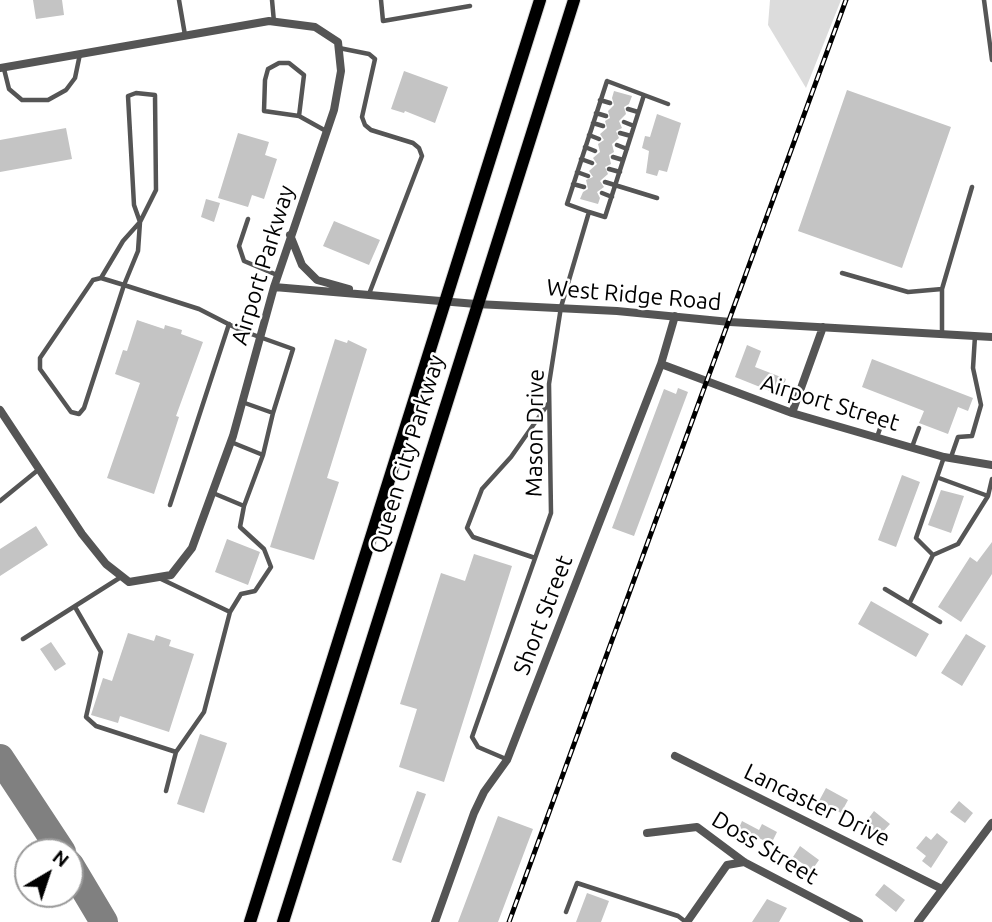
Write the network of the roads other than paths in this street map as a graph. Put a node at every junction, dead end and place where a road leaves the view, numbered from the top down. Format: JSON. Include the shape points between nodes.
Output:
{"nodes":[{"id":1,"x":179,"y":0,"type":"edge"},
{"id":2,"x":271,"y":0,"type":"edge"},
{"id":3,"x":381,"y":0,"type":"edge"},
{"id":4,"x":540,"y":0,"type":"edge"},
{"id":5,"x":574,"y":0,"type":"edge"},
{"id":6,"x":984,"y":0,"type":"edge"},
{"id":7,"x":470,"y":6,"type":"dead end"},
{"id":8,"x":274,"y":22,"type":"junction"},
{"id":9,"x":185,"y":36,"type":"junction"},
{"id":10,"x":339,"y":48,"type":"junction"},
{"id":11,"x":80,"y":54,"type":"junction"},
{"id":12,"x":992,"y":60,"type":"edge"},
{"id":13,"x":2,"y":68,"type":"edge"},
{"id":14,"x":644,"y":95,"type":"junction"},
{"id":15,"x":600,"y":100,"type":"junction"},
{"id":16,"x":610,"y":103,"type":"dead end"},
{"id":17,"x":668,"y":104,"type":"dead end"},
{"id":18,"x":628,"y":109,"type":"dead end"},
{"id":19,"x":596,"y":113,"type":"junction"},
{"id":20,"x":638,"y":113,"type":"junction"},
{"id":21,"x":299,"y":116,"type":"junction"},
{"id":22,"x":606,"y":116,"type":"dead end"},
{"id":23,"x":624,"y":122,"type":"dead end"},
{"id":24,"x":593,"y":123,"type":"junction"},
{"id":25,"x":634,"y":125,"type":"junction"},
{"id":26,"x":603,"y":127,"type":"dead end"},
{"id":27,"x":327,"y":131,"type":"junction"},
{"id":28,"x":620,"y":133,"type":"dead end"},
{"id":29,"x":589,"y":135,"type":"junction"},
{"id":30,"x":631,"y":136,"type":"junction"},
{"id":31,"x":599,"y":139,"type":"dead end"},
{"id":32,"x":617,"y":145,"type":"dead end"},
{"id":33,"x":585,"y":147,"type":"junction"},
{"id":34,"x":627,"y":149,"type":"junction"},
{"id":35,"x":596,"y":150,"type":"dead end"},
{"id":36,"x":613,"y":157,"type":"dead end"},
{"id":37,"x":581,"y":159,"type":"junction"},
{"id":38,"x":623,"y":160,"type":"junction"},
{"id":39,"x":592,"y":163,"type":"dead end"},
{"id":40,"x":609,"y":169,"type":"dead end"},
{"id":41,"x":577,"y":172,"type":"junction"},
{"id":42,"x":620,"y":172,"type":"junction"},
{"id":43,"x":588,"y":176,"type":"dead end"},
{"id":44,"x":605,"y":182,"type":"dead end"},
{"id":45,"x":573,"y":184,"type":"junction"},
{"id":46,"x":615,"y":185,"type":"junction"},
{"id":47,"x":584,"y":187,"type":"dead end"},
{"id":48,"x":972,"y":187,"type":"dead end"},
{"id":49,"x":602,"y":193,"type":"dead end"},
{"id":50,"x":612,"y":197,"type":"junction"},
{"id":51,"x":657,"y":198,"type":"dead end"},
{"id":52,"x":589,"y":212,"type":"junction"},
{"id":53,"x":248,"y":219,"type":"dead end"},
{"id":54,"x":140,"y":222,"type":"junction"},
{"id":55,"x":290,"y":235,"type":"junction"},
{"id":56,"x":842,"y":273,"type":"dead end"},
{"id":57,"x":277,"y":275,"type":"junction"},
{"id":58,"x":101,"y":278,"type":"junction"},
{"id":59,"x":124,"y":285,"type":"junction"},
{"id":60,"x":274,"y":287,"type":"junction"},
{"id":61,"x":942,"y":289,"type":"junction"},
{"id":62,"x":369,"y":294,"type":"junction"},
{"id":63,"x":444,"y":301,"type":"junction"},
{"id":64,"x":476,"y":304,"type":"junction"},
{"id":65,"x":561,"y":307,"type":"junction"},
{"id":66,"x":675,"y":316,"type":"junction"},
{"id":67,"x":229,"y":324,"type":"junction"},
{"id":68,"x":823,"y":327,"type":"junction"},
{"id":69,"x":942,"y":334,"type":"junction"},
{"id":70,"x":260,"y":336,"type":"junction"},
{"id":71,"x":975,"y":336,"type":"junction"},
{"id":72,"x":992,"y":337,"type":"edge"},
{"id":73,"x":660,"y":364,"type":"junction"},
{"id":74,"x":242,"y":402,"type":"junction"},
{"id":75,"x":549,"y":402,"type":"junction"},
{"id":76,"x":0,"y":410,"type":"edge"},
{"id":77,"x":273,"y":413,"type":"junction"},
{"id":78,"x":792,"y":413,"type":"junction"},
{"id":79,"x":883,"y":419,"type":"dead end"},
{"id":80,"x":919,"y":428,"type":"dead end"},
{"id":81,"x":876,"y":438,"type":"junction"},
{"id":82,"x":231,"y":442,"type":"junction"},
{"id":83,"x":912,"y":448,"type":"junction"},
{"id":84,"x":263,"y":455,"type":"junction"},
{"id":85,"x":947,"y":458,"type":"junction"},
{"id":86,"x":992,"y":465,"type":"edge"},
{"id":87,"x":39,"y":469,"type":"junction"},
{"id":88,"x":939,"y":478,"type":"junction"},
{"id":89,"x":992,"y":479,"type":"edge"},
{"id":90,"x":212,"y":493,"type":"junction"},
{"id":91,"x":988,"y":496,"type":"junction"},
{"id":92,"x":0,"y":501,"type":"edge"},
{"id":93,"x":170,"y":505,"type":"dead end"},
{"id":94,"x":244,"y":506,"type":"junction"},
{"id":95,"x":933,"y":555,"type":"junction"},
{"id":96,"x":536,"y":558,"type":"junction"},
{"id":97,"x":122,"y":576,"type":"junction"},
{"id":98,"x":158,"y":577,"type":"junction"},
{"id":99,"x":885,"y":589,"type":"dead end"},
{"id":100,"x":910,"y":602,"type":"junction"},
{"id":101,"x":75,"y":607,"type":"junction"},
{"id":102,"x":230,"y":612,"type":"junction"},
{"id":103,"x":940,"y":622,"type":"dead end"},
{"id":104,"x":23,"y":639,"type":"dead end"},
{"id":105,"x":176,"y":752,"type":"junction"},
{"id":106,"x":676,"y":756,"type":"dead end"},
{"id":107,"x":507,"y":760,"type":"junction"},
{"id":108,"x":166,"y":791,"type":"dead end"},
{"id":109,"x":992,"y":823,"type":"edge"},
{"id":110,"x":647,"y":833,"type":"dead end"},
{"id":111,"x":744,"y":862,"type":"junction"},
{"id":112,"x":942,"y":889,"type":"junction"},
{"id":113,"x":566,"y":912,"type":"dead end"},
{"id":114,"x":250,"y":922,"type":"edge"},
{"id":115,"x":283,"y":922,"type":"edge"},
{"id":116,"x":435,"y":922,"type":"edge"},
{"id":117,"x":687,"y":922,"type":"edge"},
{"id":118,"x":859,"y":922,"type":"edge"},
{"id":119,"x":918,"y":922,"type":"edge"}],
"edges":[{"from":1,"to":9,"type":"lane"},
{"from":2,"to":8,"type":"lane"},
{"from":3,"to":7,"type":"lane","via":[[383,21]]},
{"from":4,"to":63,"type":"main road","name":"Queen City Parkway"},
{"from":5,"to":64,"type":"main road","name":"Queen City Parkway"},
{"from":6,"to":12,"type":"lane"},
{"from":8,"to":9,"type":"street"},
{"from":8,"to":10,"type":"street","via":[[315,27],[338,42]]},
{"from":9,"to":11,"type":"street"},
{"from":10,"to":27,"type":"street","name":"Airport Parkway","via":[[341,71]]},
{"from":10,"to":62,"type":"lane","via":[[375,59],[362,117],[365,125],[413,143],[422,156]]},
{"from":11,"to":13,"type":"street"},
{"from":11,"to":13,"type":"lane","via":[[75,78],[66,90],[48,100],[22,100],[9,89]]},
{"from":14,"to":15,"type":"lane","via":[[607,81]]},
{"from":14,"to":17,"type":"lane"},
{"from":14,"to":20,"type":"lane"},
{"from":15,"to":16,"type":"lane"},
{"from":15,"to":19,"type":"lane"},
{"from":18,"to":20,"type":"lane"},
{"from":19,"to":22,"type":"lane"},
{"from":19,"to":24,"type":"lane"},
{"from":20,"to":25,"type":"lane"},
{"from":21,"to":21,"type":"lane","via":[[304,75],[289,63],[279,63],[268,69],[262,108]]},
{"from":21,"to":27,"type":"lane"},
{"from":23,"to":25,"type":"lane"},
{"from":24,"to":26,"type":"lane"},
{"from":24,"to":29,"type":"lane"},
{"from":25,"to":30,"type":"lane"},
{"from":27,"to":55,"type":"street","name":"Airport Parkway"},
{"from":28,"to":30,"type":"lane"},
{"from":29,"to":31,"type":"lane"},
{"from":29,"to":33,"type":"lane"},
{"from":30,"to":34,"type":"lane"},
{"from":32,"to":34,"type":"lane"},
{"from":33,"to":35,"type":"lane"},
{"from":33,"to":37,"type":"lane"},
{"from":34,"to":38,"type":"lane"},
{"from":36,"to":38,"type":"lane"},
{"from":37,"to":39,"type":"lane"},
{"from":37,"to":41,"type":"lane"},
{"from":38,"to":42,"type":"lane"},
{"from":40,"to":42,"type":"lane"},
{"from":41,"to":43,"type":"lane"},
{"from":41,"to":45,"type":"lane"},
{"from":42,"to":46,"type":"lane"},
{"from":44,"to":46,"type":"lane"},
{"from":45,"to":47,"type":"lane"},
{"from":45,"to":52,"type":"lane","via":[[567,204]]},
{"from":46,"to":50,"type":"lane"},
{"from":46,"to":51,"type":"lane"},
{"from":48,"to":61,"type":"lane"},
{"from":49,"to":50,"type":"lane"},
{"from":50,"to":52,"type":"lane","via":[[605,217]]},
{"from":52,"to":65,"type":"lane","name":"Mason Drive"},
{"from":53,"to":57,"type":"lane","via":[[239,246],[244,261]]},
{"from":54,"to":54,"type":"lane","via":[[156,190],[155,95],[136,93],[128,96],[127,105],[134,205]]},
{"from":54,"to":58,"type":"lane"},
{"from":54,"to":59,"type":"lane","via":[[138,251]]},
{"from":55,"to":57,"type":"street","name":"Airport Parkway"},
{"from":55,"to":62,"type":"street","via":[[302,265],[317,280]]},
{"from":56,"to":61,"type":"lane","via":[[908,292]]},
{"from":57,"to":60,"type":"street","name":"Airport Parkway"},
{"from":58,"to":59,"type":"lane"},
{"from":58,"to":59,"type":"lane","via":[[93,280],[40,358],[40,369],[71,412],[79,414],[84,408]]},
{"from":59,"to":67,"type":"lane","via":[[199,309]]},
{"from":60,"to":62,"type":"street","name":"West Ridge Road"},
{"from":60,"to":70,"type":"street","name":"Airport Parkway"},
{"from":61,"to":69,"type":"lane"},
{"from":62,"to":63,"type":"street","name":"West Ridge Road"},
{"from":63,"to":64,"type":"street","name":"West Ridge Road"},
{"from":63,"to":114,"type":"main road","name":"Queen City Parkway"},
{"from":64,"to":65,"type":"street","name":"West Ridge Road"},
{"from":64,"to":115,"type":"main road","name":"Queen City Parkway"},
{"from":65,"to":66,"type":"street","name":"West Ridge Road"},
{"from":65,"to":75,"type":"lane","name":"Mason Drive"},
{"from":66,"to":68,"type":"street","name":"West Ridge Road"},
{"from":66,"to":73,"type":"street","name":"Short Street"},
{"from":67,"to":70,"type":"lane"},
{"from":67,"to":93,"type":"lane"},
{"from":68,"to":69,"type":"street","name":"West Ridge Road"},
{"from":68,"to":78,"type":"street"},
{"from":69,"to":71,"type":"street","name":"West Ridge Road"},
{"from":70,"to":74,"type":"street","name":"Airport Parkway"},
{"from":70,"to":77,"type":"lane","via":[[293,349]]},
{"from":71,"to":72,"type":"street","name":"West Ridge Road"},
{"from":71,"to":85,"type":"lane","via":[[973,368],[981,405],[972,436],[958,437]]},
{"from":73,"to":78,"type":"street","name":"Airport Street"},
{"from":73,"to":107,"type":"street","name":"Short Street"},
{"from":74,"to":77,"type":"lane"},
{"from":74,"to":82,"type":"street","name":"Airport Parkway"},
{"from":75,"to":96,"type":"lane","name":"Mason Drive","via":[[551,513]]},
{"from":75,"to":96,"type":"lane","via":[[482,489],[467,527],[473,537]]},
{"from":76,"to":87,"type":"street"},
{"from":77,"to":84,"type":"lane"},
{"from":78,"to":81,"type":"street","name":"Airport Street"},
{"from":79,"to":81,"type":"lane"},
{"from":80,"to":83,"type":"lane"},
{"from":81,"to":83,"type":"street","name":"Airport Street"},
{"from":82,"to":84,"type":"lane"},
{"from":82,"to":90,"type":"street","name":"Airport Parkway"},
{"from":83,"to":85,"type":"street","name":"Airport Street"},
{"from":84,"to":94,"type":"lane"},
{"from":85,"to":86,"type":"street","name":"Airport Street"},
{"from":85,"to":88,"type":"lane"},
{"from":87,"to":92,"type":"lane"},
{"from":87,"to":97,"type":"street","via":[[82,534]]},
{"from":88,"to":91,"type":"lane"},
{"from":88,"to":95,"type":"lane","via":[[916,538]]},
{"from":89,"to":91,"type":"lane"},
{"from":90,"to":94,"type":"lane"},
{"from":90,"to":98,"type":"street","name":"Airport Parkway","via":[[192,548],[171,575]]},
{"from":91,"to":95,"type":"lane","via":[[958,544]]},
{"from":94,"to":102,"type":"lane","via":[[240,527],[264,549],[271,567],[255,591],[241,594]]},
{"from":95,"to":100,"type":"lane"},
{"from":96,"to":107,"type":"lane","name":"Mason Drive","via":[[472,737],[478,747]]},
{"from":97,"to":98,"type":"street","via":[[129,582]]},
{"from":97,"to":101,"type":"lane"},
{"from":98,"to":102,"type":"lane"},
{"from":99,"to":100,"type":"lane"},
{"from":100,"to":103,"type":"lane"},
{"from":101,"to":104,"type":"lane"},
{"from":101,"to":105,"type":"lane","via":[[101,652],[86,717],[96,726]]},
{"from":102,"to":105,"type":"lane","via":[[204,712]]},
{"from":105,"to":108,"type":"lane"},
{"from":106,"to":112,"type":"street","name":"Lancaster Drive"},
{"from":107,"to":116,"type":"street","name":"Short Street","via":[[474,813]]},
{"from":109,"to":112,"type":"street"},
{"from":110,"to":111,"type":"street","name":"Doss Street","via":[[697,827]]},
{"from":111,"to":117,"type":"street","via":[[727,865]]},
{"from":111,"to":118,"type":"street","name":"Doss Street"},
{"from":112,"to":119,"type":"street"},
{"from":113,"to":117,"type":"lane","via":[[578,883]]}]}
